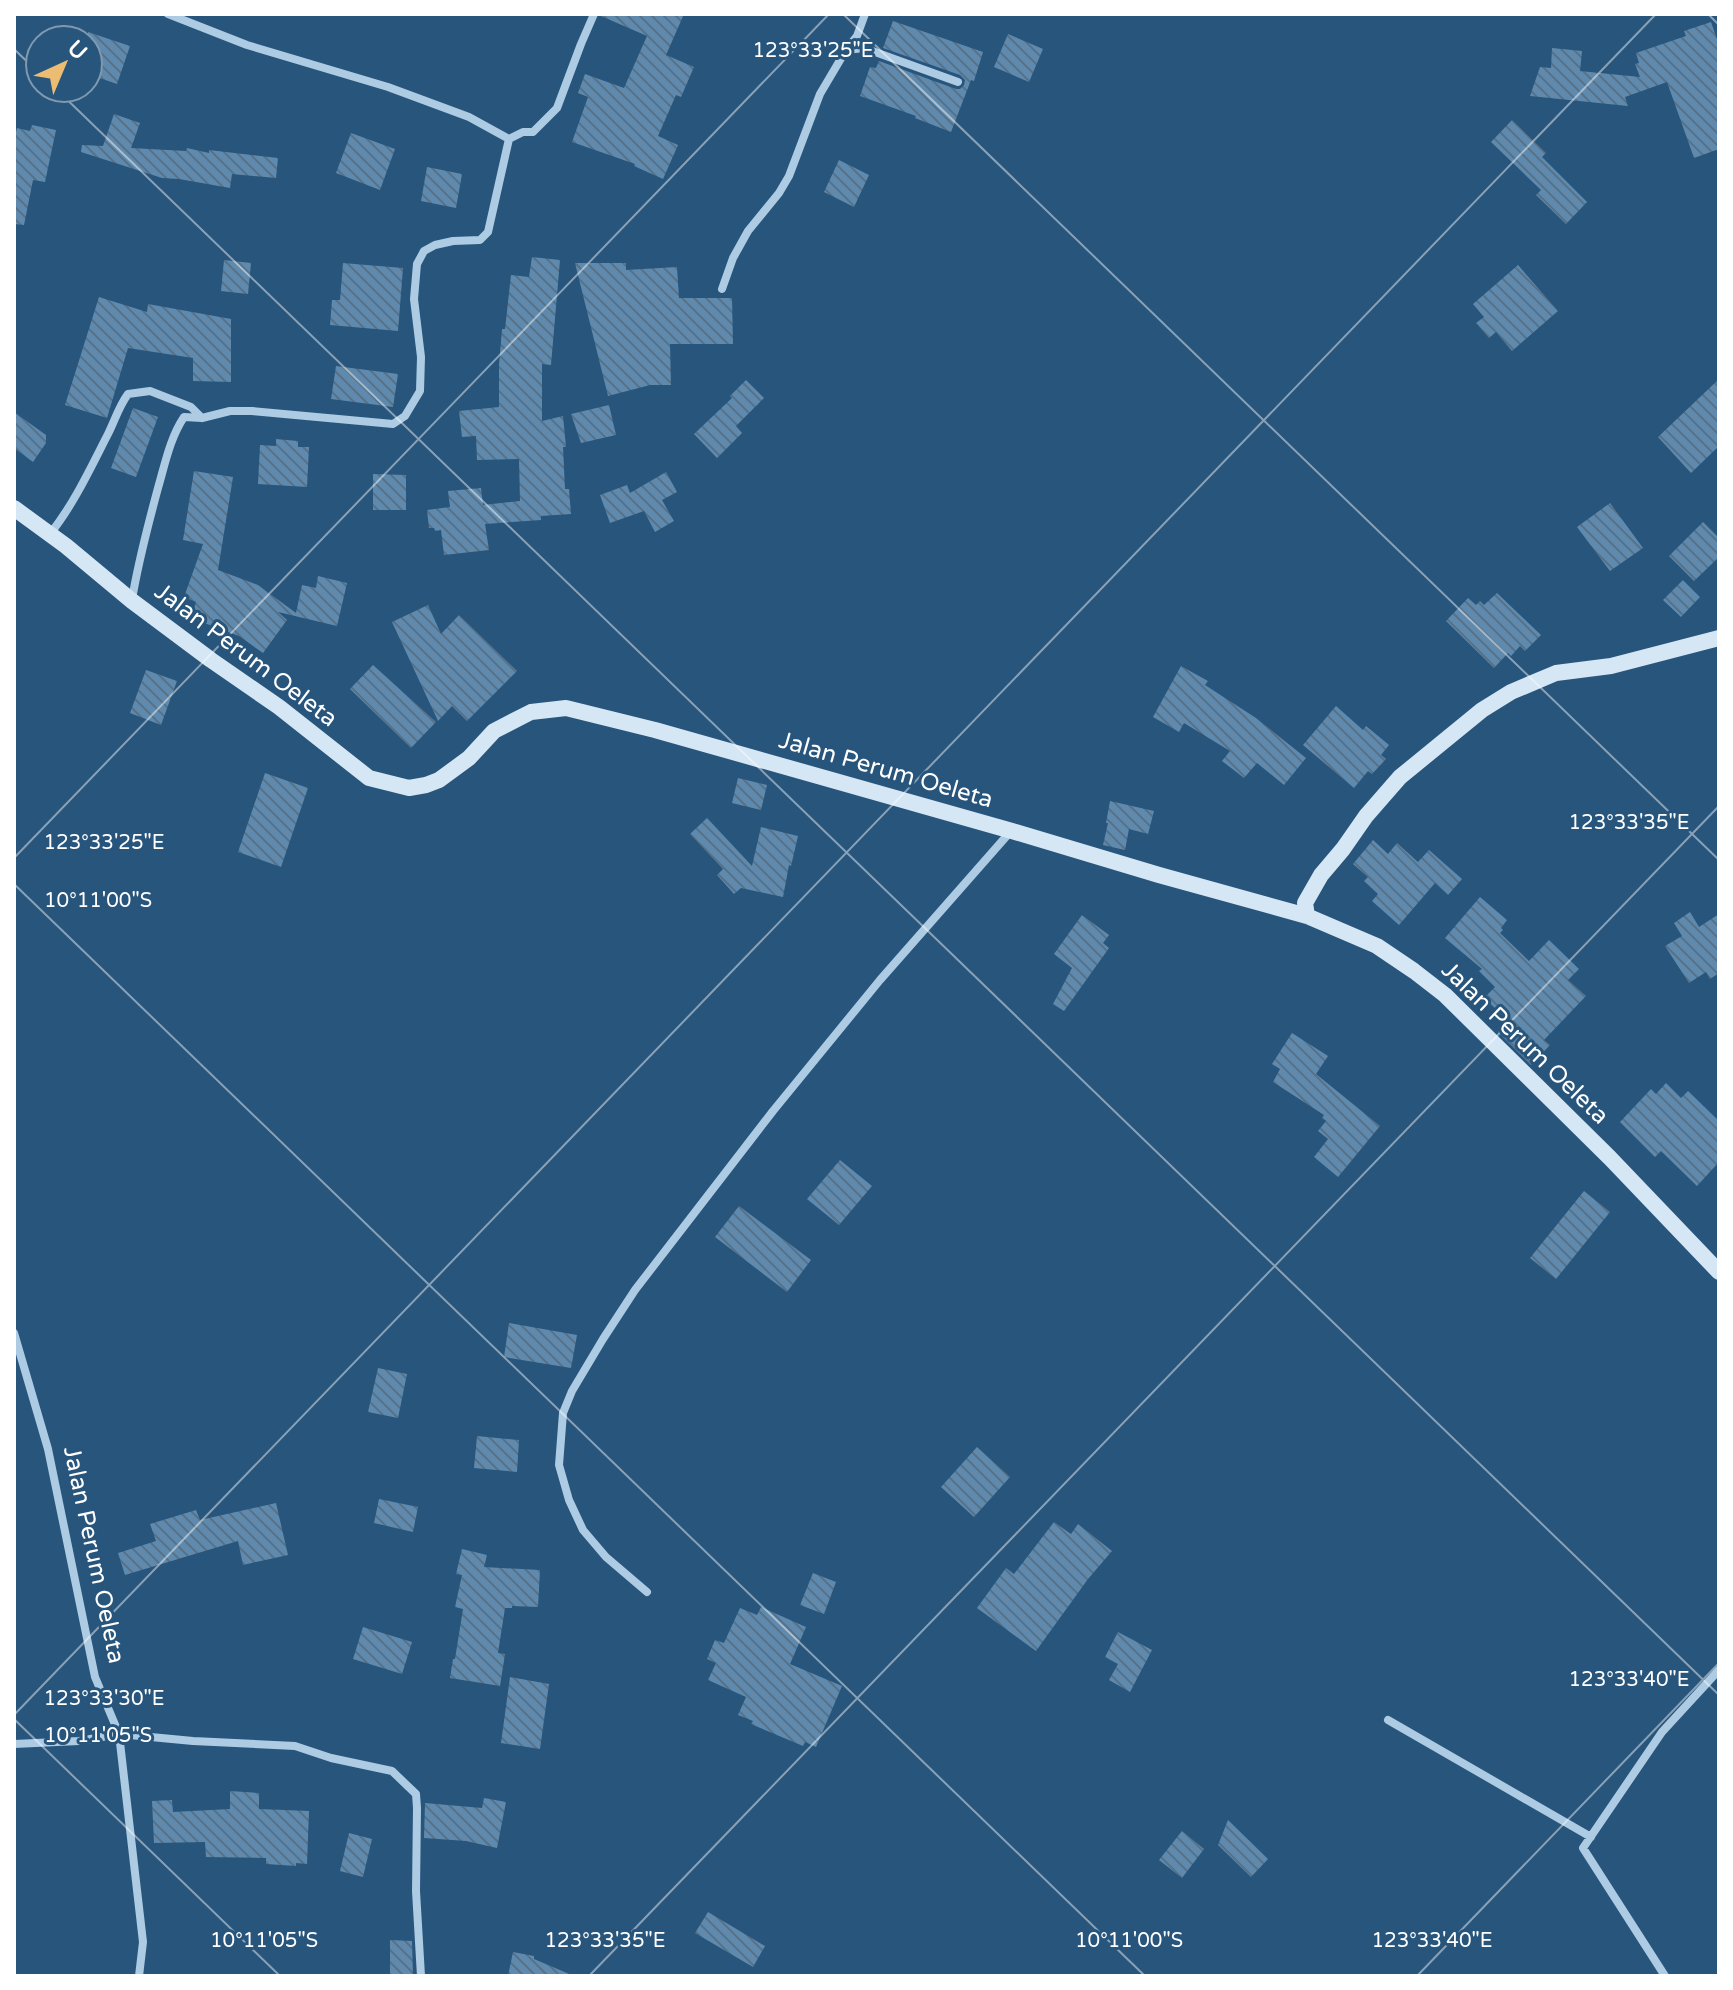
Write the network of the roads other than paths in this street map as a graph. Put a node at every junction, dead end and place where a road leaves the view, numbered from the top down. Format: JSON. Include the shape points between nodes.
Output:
{"nodes":[{"id":1,"x":168,"y":14,"type":"edge"},
{"id":2,"x":594,"y":14,"type":"edge"},
{"id":3,"x":865,"y":14,"type":"edge"},
{"id":4,"x":846,"y":50,"type":"junction"},
{"id":5,"x":958,"y":82,"type":"dead end"},
{"id":6,"x":509,"y":139,"type":"junction"},
{"id":7,"x":722,"y":289,"type":"dead end"},
{"id":8,"x":202,"y":418,"type":"junction"},
{"id":9,"x":14,"y":508,"type":"edge"},
{"id":10,"x":49,"y":534,"type":"junction"},
{"id":11,"x":132,"y":601,"type":"junction"},
{"id":12,"x":1719,"y":638,"type":"edge"},
{"id":13,"x":1012,"y":831,"type":"junction"},
{"id":14,"x":1307,"y":916,"type":"junction"},
{"id":15,"x":1719,"y":1272,"type":"edge"},
{"id":16,"x":14,"y":1333,"type":"edge"},
{"id":17,"x":647,"y":1592,"type":"dead end"},
{"id":18,"x":1719,"y":1670,"type":"edge"},
{"id":19,"x":1388,"y":1720,"type":"dead end"},
{"id":20,"x":119,"y":1734,"type":"junction"},
{"id":21,"x":14,"y":1744,"type":"edge"},
{"id":22,"x":1591,"y":1837,"type":"junction"},
{"id":23,"x":139,"y":1976,"type":"edge"},
{"id":24,"x":421,"y":1976,"type":"edge"},
{"id":25,"x":1665,"y":1976,"type":"edge"}],
"edges":[{"from":1,"to":6,"type":"street","via":[[247,45],[388,87],[469,117]]},
{"from":2,"to":6,"type":"street","via":[[557,108],[533,132]]},
{"from":3,"to":4,"type":"street"},
{"from":4,"to":5,"type":"street","via":[[864,48]]},
{"from":4,"to":7,"type":"street","via":[[820,94],[789,176],[748,231]]},
{"from":6,"to":8,"type":"street","via":[[488,232],[480,240],[435,245],[417,264],[420,391],[405,416],[393,424],[252,411]]},
{"from":8,"to":10,"type":"street","via":[[191,407],[150,391],[128,394]]},
{"from":8,"to":11,"type":"street","via":[[184,417],[176,428]]},
{"from":9,"to":10,"type":"street","name":"Jalan Perum Oeleta"},
{"from":10,"to":11,"type":"street","name":"Jalan Perum Oeleta"},
{"from":11,"to":13,"type":"street","name":"Jalan Perum Oeleta","via":[[369,778],[390,785],[409,788],[439,780],[494,731],[531,712],[566,708]]},
{"from":12,"to":14,"type":"street","via":[[1611,666],[1556,673],[1482,710],[1400,777],[1366,816],[1321,875],[1305,903]]},
{"from":13,"to":14,"type":"street","name":"Jalan Perum Oeleta"},
{"from":13,"to":17,"type":"street","via":[[773,1111],[635,1290],[572,1391],[563,1413],[559,1465],[569,1500],[583,1530]]},
{"from":14,"to":15,"type":"street","name":"Jalan Perum Oeleta","via":[[1377,946],[1445,995]]},
{"from":16,"to":20,"type":"street","name":"Jalan Perum Oeleta","via":[[48,1449],[95,1677]]},
{"from":18,"to":22,"type":"street","via":[[1662,1732]]},
{"from":19,"to":22,"type":"street"},
{"from":20,"to":21,"type":"street"},
{"from":20,"to":23,"type":"street","name":"Jalan Perum Oeleta","via":[[143,1942]]},
{"from":20,"to":24,"type":"street","via":[[295,1746],[392,1771],[416,1794]]},
{"from":22,"to":25,"type":"street","via":[[1583,1848]]}]}
